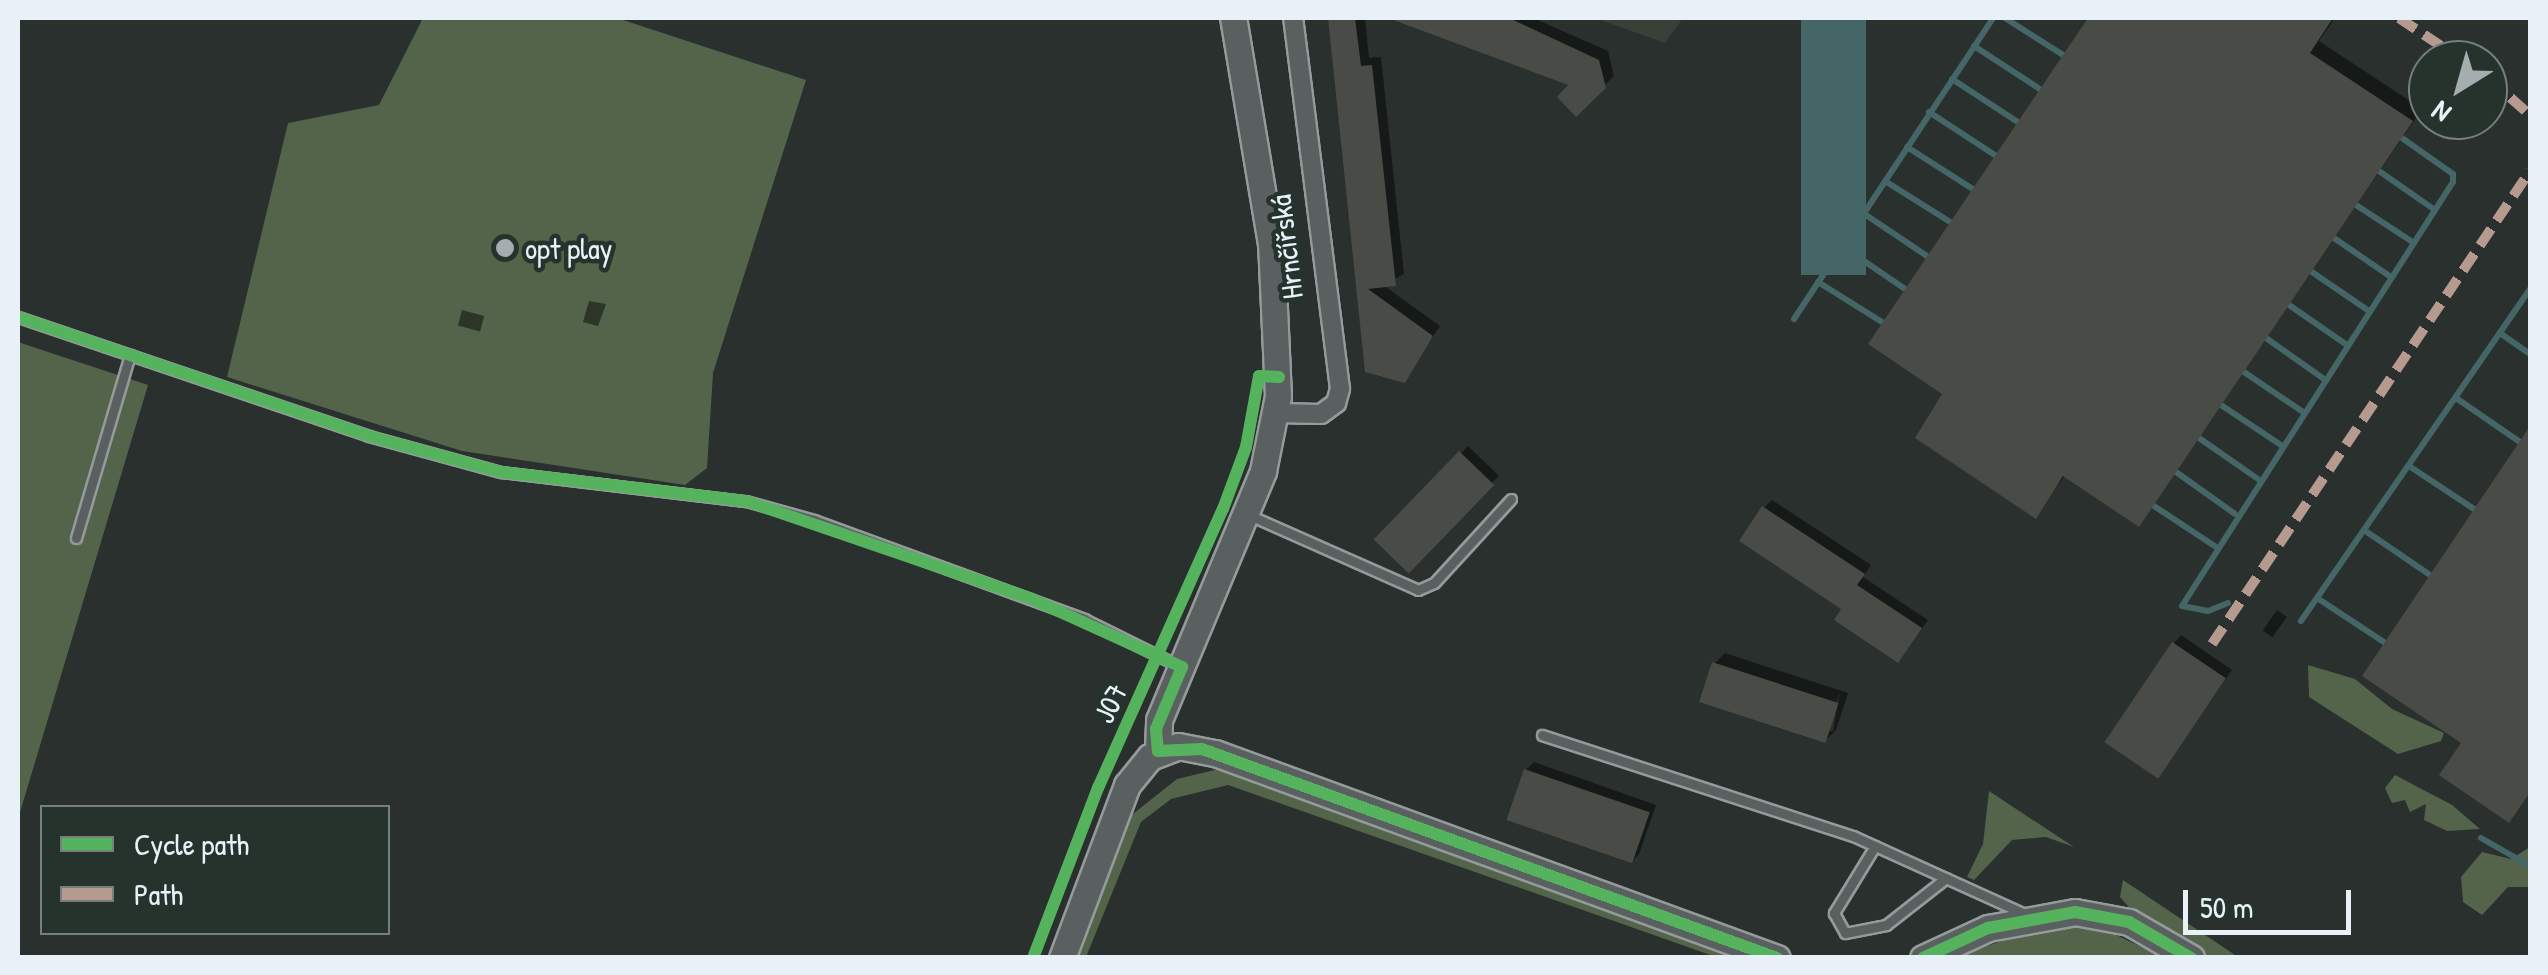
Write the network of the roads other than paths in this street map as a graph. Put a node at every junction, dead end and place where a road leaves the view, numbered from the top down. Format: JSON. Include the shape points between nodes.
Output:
{"nodes":[{"id":1,"x":1233,"y":18,"type":"edge"},
{"id":2,"x":1293,"y":18,"type":"edge"},
{"id":3,"x":18,"y":317,"type":"edge"},
{"id":4,"x":130,"y":355,"type":"junction"},
{"id":5,"x":1276,"y":414,"type":"junction"},
{"id":6,"x":1510,"y":500,"type":"dead end"},
{"id":7,"x":1247,"y":514,"type":"junction"},
{"id":8,"x":76,"y":538,"type":"dead end"},
{"id":9,"x":1182,"y":667,"type":"junction"},
{"id":10,"x":1542,"y":735,"type":"dead end"},
{"id":11,"x":1158,"y":751,"type":"junction"},
{"id":12,"x":1876,"y":846,"type":"junction"},
{"id":13,"x":1946,"y":878,"type":"junction"},
{"id":14,"x":2030,"y":916,"type":"junction"},
{"id":15,"x":1062,"y":958,"type":"edge"},
{"id":16,"x":1777,"y":958,"type":"edge"},
{"id":17,"x":1922,"y":958,"type":"edge"},
{"id":18,"x":2191,"y":958,"type":"edge"}],
"edges":[{"from":1,"to":5,"type":"street","name":"Hrnčířská","via":[[1272,260]]},
{"from":2,"to":5,"type":"street","name":"Hrnčířská","via":[[1340,389],[1321,414]]},
{"from":3,"to":4,"type":"lane"},
{"from":4,"to":8,"type":"lane"},
{"from":4,"to":9,"type":"lane","via":[[369,436],[501,472],[746,501],[814,520],[1084,619]]},
{"from":5,"to":7,"type":"street","name":"Hrnčířská"},
{"from":6,"to":7,"type":"lane","via":[[1434,583],[1418,590]]},
{"from":7,"to":9,"type":"street","name":"Hrnčířská"},
{"from":9,"to":11,"type":"street","name":"Hrnčířská","via":[[1156,729]]},
{"from":10,"to":12,"type":"lane"},
{"from":11,"to":15,"type":"street","via":[[1134,773],[1120,800]]},
{"from":11,"to":16,"type":"street","via":[[1202,749]]},
{"from":12,"to":13,"type":"lane"},
{"from":12,"to":13,"type":"lane","via":[[1834,913],[1845,933],[1886,926]]},
{"from":13,"to":14,"type":"lane"},
{"from":14,"to":17,"type":"street"},
{"from":14,"to":18,"type":"street","via":[[2076,912],[2129,922]]}]}
